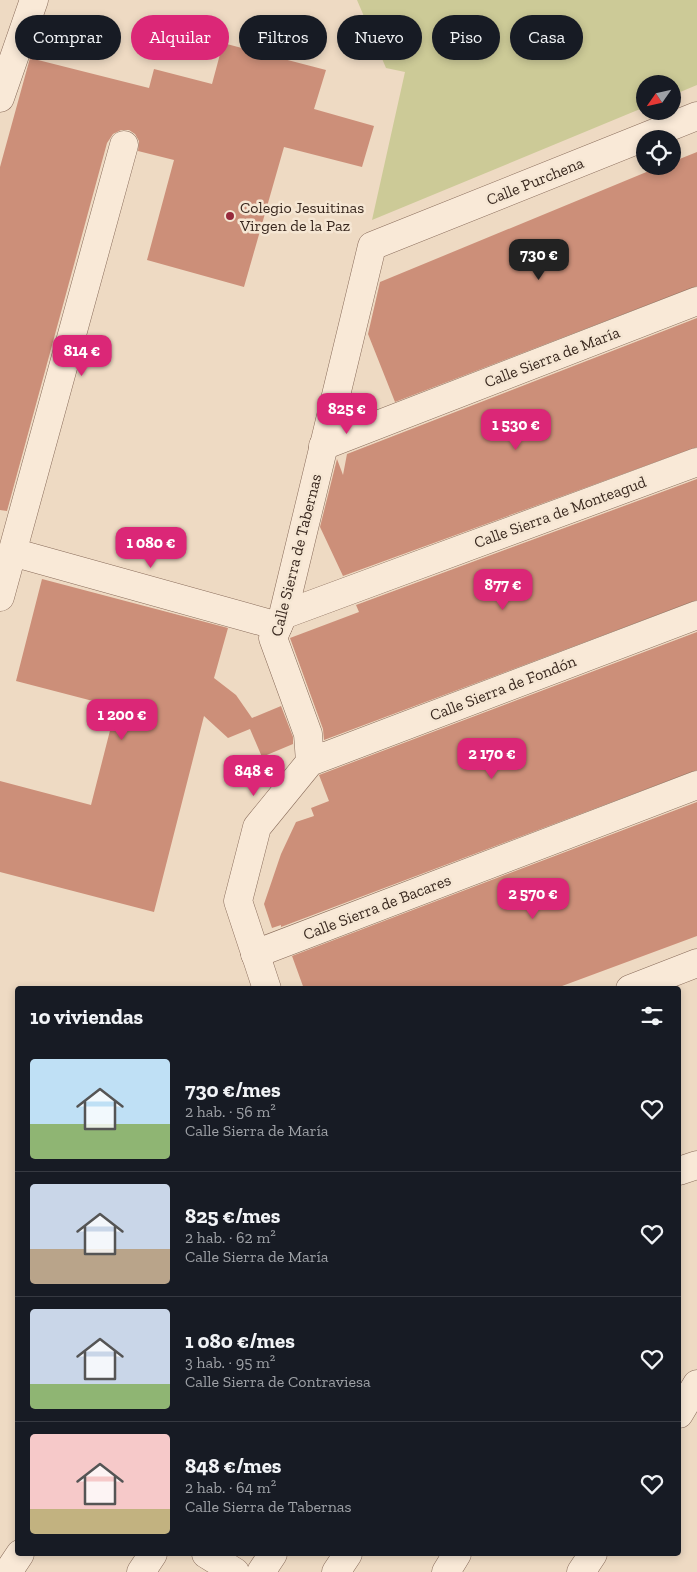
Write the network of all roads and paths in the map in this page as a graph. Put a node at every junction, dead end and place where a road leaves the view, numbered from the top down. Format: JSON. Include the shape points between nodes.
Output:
{"nodes":[{"id":1,"x":34,"y":0,"type":"edge"},
{"id":2,"x":0,"y":98,"type":"edge"},
{"id":3,"x":697,"y":116,"type":"edge"},
{"id":4,"x":124,"y":146,"type":"dead end"},
{"id":5,"x":372,"y":246,"type":"joint"},
{"id":6,"x":697,"y":301,"type":"edge"},
{"id":7,"x":322,"y":446,"type":"junction"},
{"id":8,"x":697,"y":462,"type":"edge"},
{"id":9,"x":12,"y":552,"type":"junction"},
{"id":10,"x":0,"y":597,"type":"edge"},
{"id":11,"x":697,"y":615,"type":"edge"},
{"id":12,"x":281,"y":621,"type":"junction"},
{"id":13,"x":310,"y":762,"type":"junction"},
{"id":14,"x":697,"y":785,"type":"edge"},
{"id":15,"x":254,"y":954,"type":"junction"},
{"id":16,"x":697,"y":963,"type":"edge"},
{"id":17,"x":266,"y":986,"type":"edge"},
{"id":18,"x":638,"y":986,"type":"edge"},
{"id":19,"x":697,"y":1165,"type":"edge"},
{"id":20,"x":681,"y":1170,"type":"edge"},
{"id":21,"x":697,"y":1384,"type":"edge"},
{"id":22,"x":681,"y":1411,"type":"edge"},
{"id":23,"x":19,"y":1556,"type":"edge"},
{"id":24,"x":151,"y":1556,"type":"edge"},
{"id":25,"x":209,"y":1556,"type":"edge"},
{"id":26,"x":271,"y":1556,"type":"edge"},
{"id":27,"x":347,"y":1556,"type":"edge"},
{"id":28,"x":456,"y":1556,"type":"edge"},
{"id":29,"x":591,"y":1556,"type":"edge"},
{"id":30,"x":8,"y":1572,"type":"edge"},
{"id":31,"x":141,"y":1572,"type":"edge"},
{"id":32,"x":235,"y":1572,"type":"edge"},
{"id":33,"x":261,"y":1572,"type":"edge"},
{"id":34,"x":336,"y":1572,"type":"edge"},
{"id":35,"x":446,"y":1572,"type":"edge"},
{"id":36,"x":581,"y":1572,"type":"edge"}],
"edges":[{"from":1,"to":2,"type":"street"},
{"from":3,"to":5,"type":"street","name":"Calle Purchena"},
{"from":4,"to":9,"type":"street"},
{"from":5,"to":7,"type":"street","name":"Calle Sierra de Tabernas"},
{"from":6,"to":7,"type":"street","name":"Calle Sierra de María"},
{"from":7,"to":12,"type":"street","name":"Calle Sierra de Tabernas"},
{"from":8,"to":12,"type":"street","name":"Calle Sierra de Monteagud"},
{"from":9,"to":10,"type":"street"},
{"from":9,"to":12,"type":"street"},
{"from":11,"to":13,"type":"street","name":"Calle Sierra de Fondón"},
{"from":12,"to":13,"type":"street","name":"Calle Sierra de Tabernas","via":[[273,638],[308,734]]},
{"from":13,"to":15,"type":"street","via":[[257,828],[238,902]]},
{"from":14,"to":15,"type":"street","name":"Calle Sierra de Bacares"},
{"from":15,"to":17,"type":"street"},
{"from":16,"to":18,"type":"street"},
{"from":19,"to":20,"type":"street"},
{"from":21,"to":22,"type":"street"},
{"from":23,"to":30,"type":"street"},
{"from":24,"to":31,"type":"street"},
{"from":25,"to":32,"type":"street"},
{"from":26,"to":33,"type":"street"},
{"from":27,"to":34,"type":"street"},
{"from":28,"to":35,"type":"street"},
{"from":29,"to":36,"type":"street"}]}
